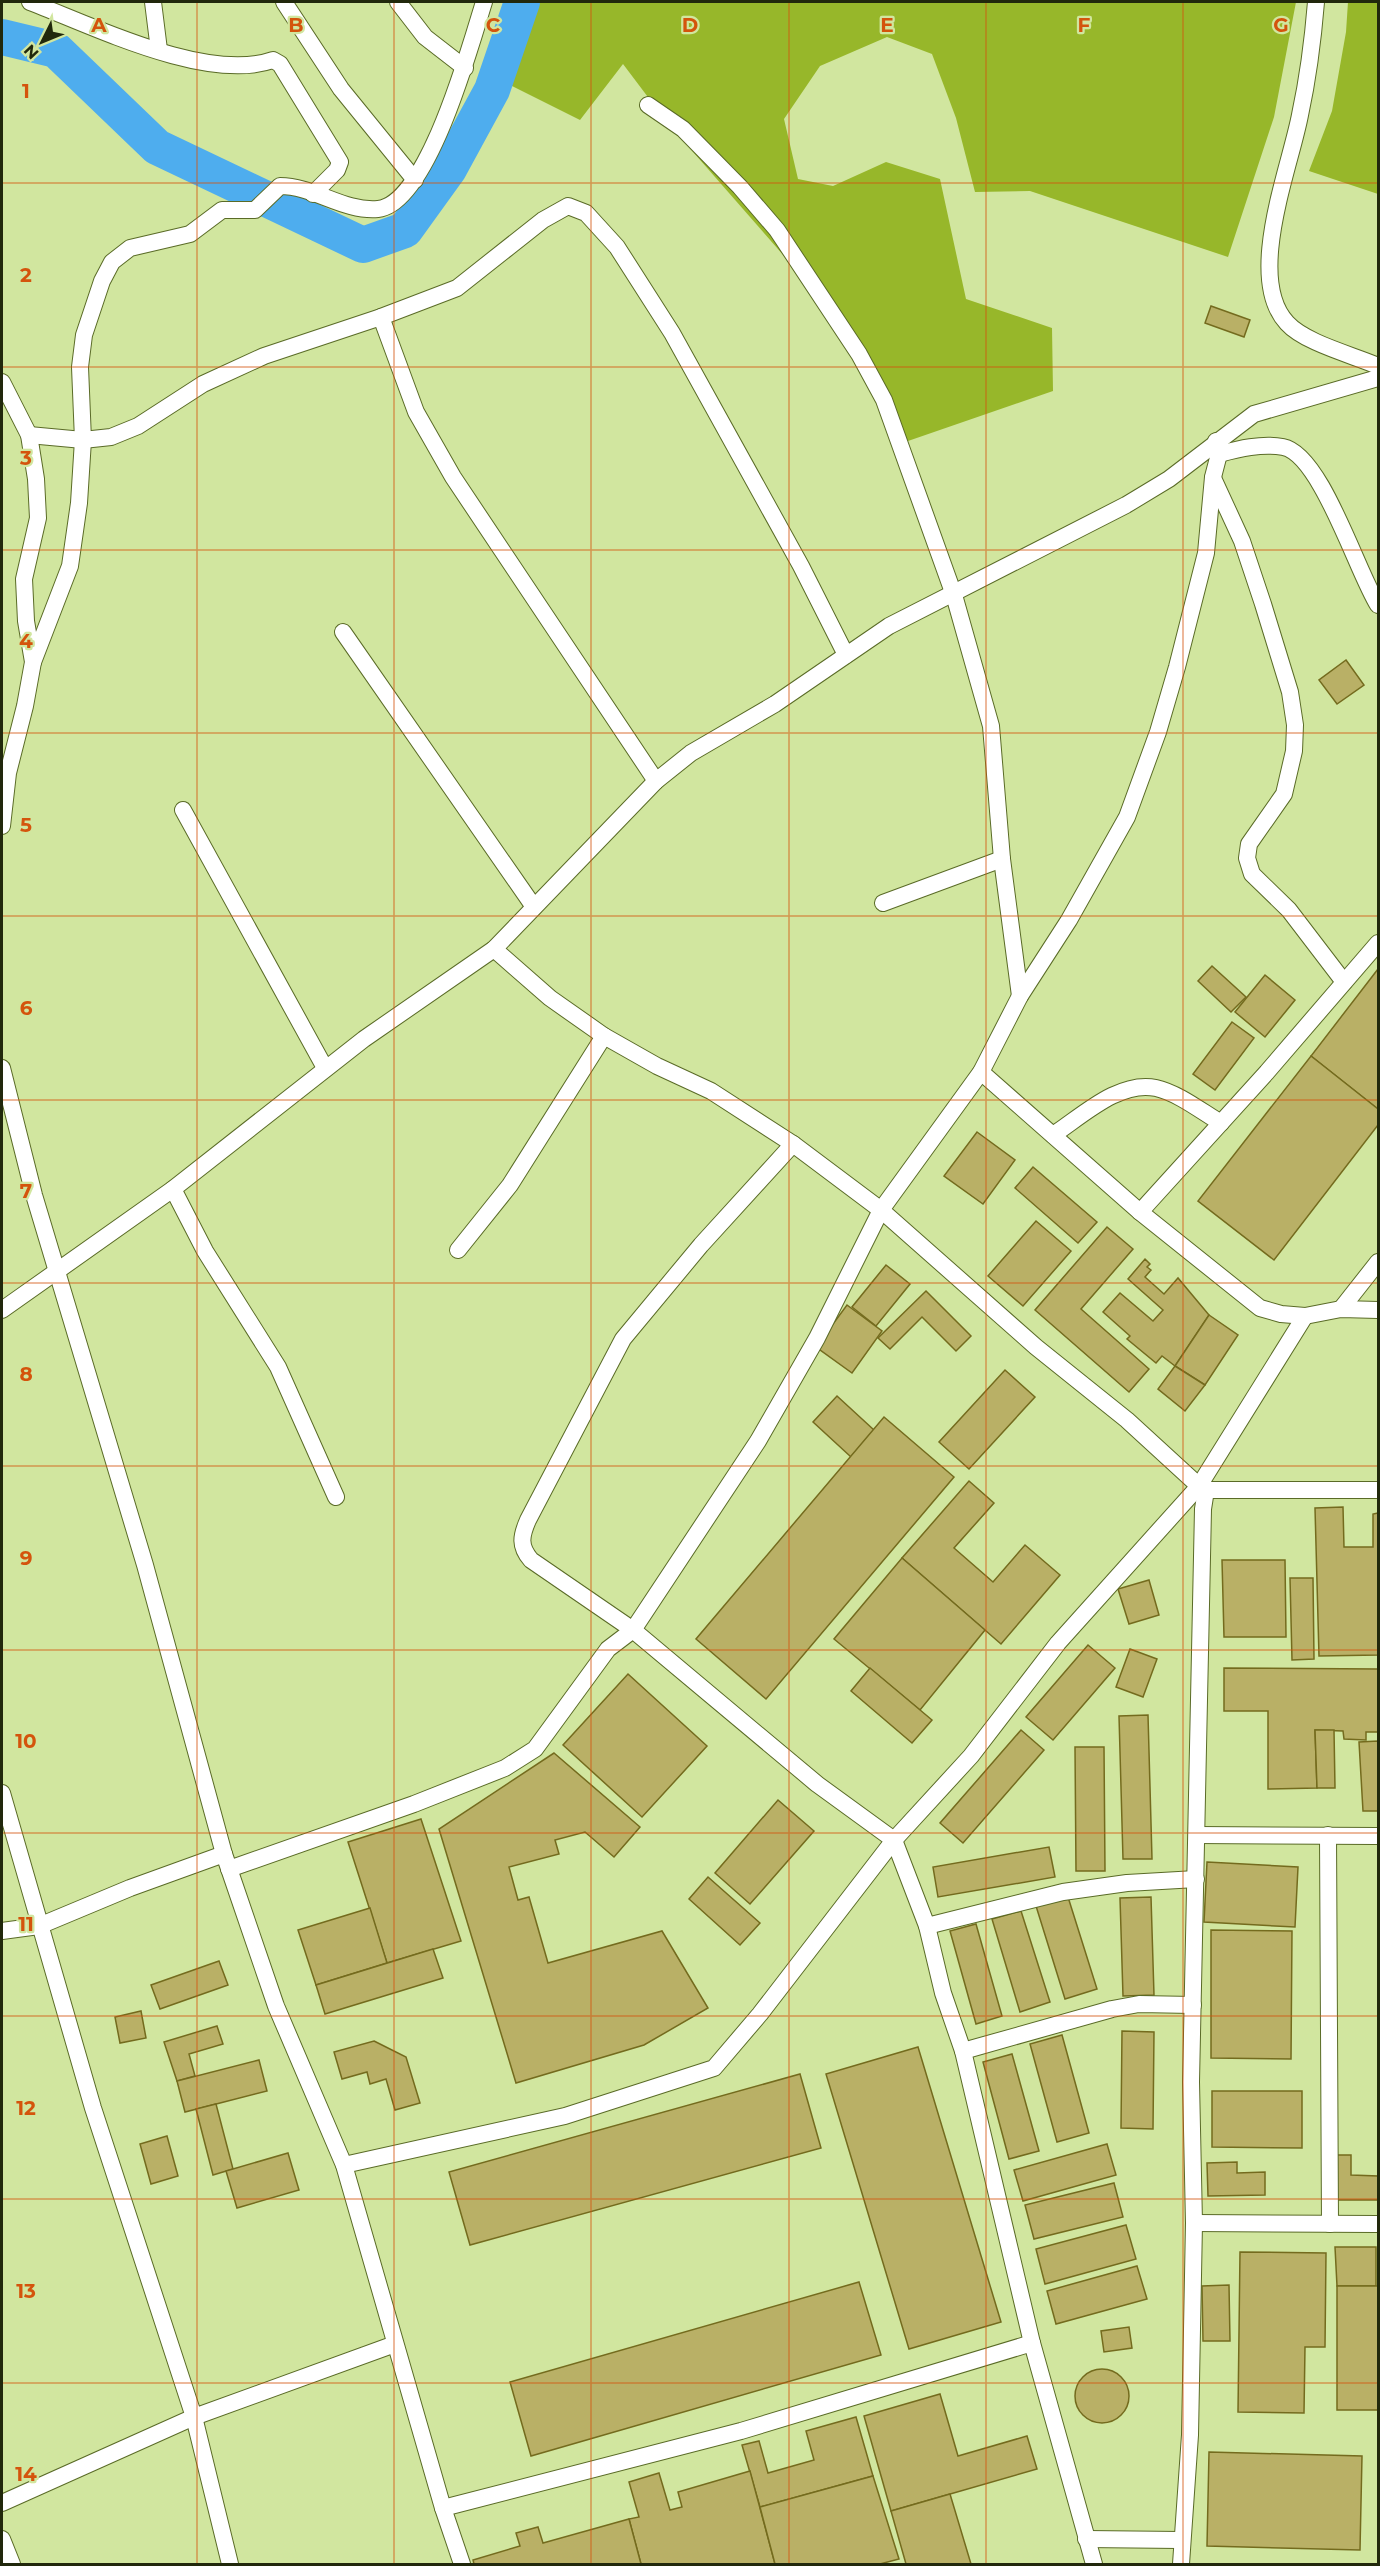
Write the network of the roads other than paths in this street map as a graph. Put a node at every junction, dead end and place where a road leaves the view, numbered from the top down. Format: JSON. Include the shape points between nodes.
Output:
{"nodes":[{"id":1,"x":30,"y":2,"type":"edge"},
{"id":2,"x":153,"y":2,"type":"edge"},
{"id":3,"x":284,"y":2,"type":"edge"},
{"id":4,"x":398,"y":2,"type":"edge"},
{"id":5,"x":484,"y":2,"type":"edge"},
{"id":6,"x":1316,"y":2,"type":"edge"},
{"id":7,"x":159,"y":50,"type":"junction"},
{"id":8,"x":465,"y":68,"type":"junction"},
{"id":9,"x":648,"y":105,"type":"dead end"},
{"id":10,"x":415,"y":180,"type":"junction"},
{"id":11,"x":313,"y":194,"type":"junction"},
{"id":12,"x":381,"y":317,"type":"junction"},
{"id":13,"x":1378,"y":366,"type":"edge"},
{"id":14,"x":1378,"y":378,"type":"edge"},
{"id":15,"x":2,"y":382,"type":"edge"},
{"id":16,"x":28,"y":435,"type":"junction"},
{"id":17,"x":83,"y":440,"type":"junction"},
{"id":18,"x":1218,"y":448,"type":"junction"},
{"id":19,"x":1213,"y":477,"type":"junction"},
{"id":20,"x":954,"y":595,"type":"junction"},
{"id":21,"x":1378,"y":605,"type":"edge"},
{"id":22,"x":343,"y":632,"type":"dead end"},
{"id":23,"x":846,"y":655,"type":"junction"},
{"id":24,"x":33,"y":662,"type":"junction"},
{"id":25,"x":5,"y":771,"type":"edge"},
{"id":26,"x":656,"y":781,"type":"junction"},
{"id":27,"x":183,"y":810,"type":"dead end"},
{"id":28,"x":2,"y":826,"type":"edge"},
{"id":29,"x":1002,"y":859,"type":"junction"},
{"id":30,"x":883,"y":903,"type":"dead end"},
{"id":31,"x":534,"y":907,"type":"junction"},
{"id":32,"x":1378,"y":943,"type":"edge"},
{"id":33,"x":494,"y":949,"type":"junction"},
{"id":34,"x":1344,"y":982,"type":"junction"},
{"id":35,"x":1020,"y":996,"type":"junction"},
{"id":36,"x":604,"y":1036,"type":"junction"},
{"id":37,"x":2,"y":1068,"type":"edge"},
{"id":38,"x":325,"y":1068,"type":"junction"},
{"id":39,"x":981,"y":1072,"type":"junction"},
{"id":40,"x":8,"y":1119,"type":"edge"},
{"id":41,"x":1221,"y":1123,"type":"junction"},
{"id":42,"x":1053,"y":1135,"type":"junction"},
{"id":43,"x":793,"y":1144,"type":"junction"},
{"id":44,"x":173,"y":1189,"type":"junction"},
{"id":45,"x":881,"y":1210,"type":"junction"},
{"id":46,"x":1140,"y":1212,"type":"junction"},
{"id":47,"x":458,"y":1250,"type":"dead end"},
{"id":48,"x":1378,"y":1262,"type":"edge"},
{"id":49,"x":57,"y":1274,"type":"junction"},
{"id":50,"x":1341,"y":1309,"type":"junction"},
{"id":51,"x":2,"y":1310,"type":"edge"},
{"id":52,"x":1378,"y":1310,"type":"edge"},
{"id":53,"x":1305,"y":1316,"type":"junction"},
{"id":54,"x":1202,"y":1488,"type":"junction"},
{"id":55,"x":1378,"y":1490,"type":"edge"},
{"id":56,"x":336,"y":1497,"type":"dead end"},
{"id":57,"x":633,"y":1630,"type":"junction"},
{"id":58,"x":2,"y":1793,"type":"edge"},
{"id":59,"x":1197,"y":1835,"type":"junction"},
{"id":60,"x":1328,"y":1835,"type":"junction"},
{"id":61,"x":1378,"y":1836,"type":"edge"},
{"id":62,"x":894,"y":1839,"type":"junction"},
{"id":63,"x":227,"y":1862,"type":"junction"},
{"id":64,"x":1196,"y":1879,"type":"junction"},
{"id":65,"x":39,"y":1926,"type":"junction"},
{"id":66,"x":927,"y":1926,"type":"junction"},
{"id":67,"x":2,"y":1931,"type":"edge"},
{"id":68,"x":1193,"y":2005,"type":"junction"},
{"id":69,"x":963,"y":2051,"type":"junction"},
{"id":70,"x":344,"y":2165,"type":"junction"},
{"id":71,"x":1194,"y":2223,"type":"junction"},
{"id":72,"x":1330,"y":2224,"type":"junction"},
{"id":73,"x":1378,"y":2224,"type":"edge"},
{"id":74,"x":1032,"y":2343,"type":"junction"},
{"id":75,"x":395,"y":2344,"type":"junction"},
{"id":76,"x":194,"y":2417,"type":"junction"},
{"id":77,"x":2,"y":2503,"type":"edge"},
{"id":78,"x":443,"y":2508,"type":"junction"},
{"id":79,"x":2,"y":2539,"type":"edge"},
{"id":80,"x":1086,"y":2539,"type":"junction"},
{"id":81,"x":1180,"y":2540,"type":"junction"},
{"id":82,"x":12,"y":2565,"type":"edge"},
{"id":83,"x":230,"y":2565,"type":"edge"},
{"id":84,"x":462,"y":2565,"type":"edge"},
{"id":85,"x":1094,"y":2565,"type":"edge"},
{"id":86,"x":1181,"y":2565,"type":"edge"}],
"edges":[{"from":1,"to":7,"type":"street"},
{"from":2,"to":7,"type":"street"},
{"from":3,"to":10,"type":"street","via":[[341,89]]},
{"from":4,"to":8,"type":"street","via":[[425,37]]},
{"from":5,"to":8,"type":"street"},
{"from":6,"to":13,"type":"street","via":[[1300,116],[1272,226],[1275,304],[1288,324],[1303,335]]},
{"from":7,"to":11,"type":"street","via":[[199,62],[260,64],[273,60],[280,64],[340,162]]},
{"from":8,"to":10,"type":"street"},
{"from":9,"to":20,"type":"street","via":[[683,129],[777,230],[859,354],[884,400]]},
{"from":10,"to":11,"type":"street","via":[[382,208],[363,209]]},
{"from":11,"to":17,"type":"street","via":[[285,186],[277,188],[251,211],[222,210],[190,234],[142,243],[112,262],[84,335],[80,368]]},
{"from":12,"to":17,"type":"street","via":[[264,356],[213,379],[138,426],[111,437]]},
{"from":12,"to":23,"type":"street","via":[[456,288],[543,220],[568,206],[586,213],[617,247],[672,333]]},
{"from":12,"to":26,"type":"street","via":[[416,412],[453,477]]},
{"from":14,"to":18,"type":"street","via":[[1254,414]]},
{"from":15,"to":16,"type":"street"},
{"from":16,"to":17,"type":"street"},
{"from":16,"to":24,"type":"street","via":[[38,518],[24,579]]},
{"from":17,"to":24,"type":"street","via":[[70,566]]},
{"from":18,"to":19,"type":"street"},
{"from":18,"to":20,"type":"street","via":[[1126,506]]},
{"from":18,"to":21,"type":"street","via":[[1283,447],[1298,454],[1331,504]]},
{"from":19,"to":34,"type":"street","via":[[1242,541],[1260,594],[1290,692],[1295,725],[1294,752],[1284,794],[1249,844],[1247,858],[1252,874],[1289,910]]},
{"from":19,"to":35,"type":"street","via":[[1206,553],[1158,732],[1127,817],[1069,920]]},
{"from":20,"to":23,"type":"street","via":[[889,626]]},
{"from":20,"to":29,"type":"street","via":[[992,726]]},
{"from":22,"to":31,"type":"street"},
{"from":23,"to":26,"type":"street","via":[[775,704],[691,753]]},
{"from":24,"to":25,"type":"street"},
{"from":25,"to":28,"type":"street"},
{"from":26,"to":31,"type":"street"},
{"from":27,"to":38,"type":"street"},
{"from":29,"to":30,"type":"street"},
{"from":29,"to":35,"type":"street"},
{"from":31,"to":33,"type":"street"},
{"from":32,"to":34,"type":"street"},
{"from":33,"to":36,"type":"street","via":[[550,998]]},
{"from":33,"to":38,"type":"street"},
{"from":34,"to":41,"type":"street"},
{"from":35,"to":39,"type":"street"},
{"from":36,"to":43,"type":"street","via":[[711,1091]]},
{"from":36,"to":47,"type":"street","via":[[510,1185]]},
{"from":37,"to":40,"type":"street"},
{"from":38,"to":44,"type":"street"},
{"from":39,"to":42,"type":"street"},
{"from":39,"to":45,"type":"street"},
{"from":40,"to":49,"type":"street"},
{"from":41,"to":42,"type":"street","via":[[1157,1088],[1141,1087],[1118,1093]]},
{"from":41,"to":46,"type":"street"},
{"from":42,"to":46,"type":"street"},
{"from":43,"to":45,"type":"street"},
{"from":43,"to":57,"type":"street","via":[[701,1245],[624,1340],[521,1535],[523,1550],[531,1560]]},
{"from":44,"to":49,"type":"street"},
{"from":44,"to":56,"type":"street","via":[[205,1251],[278,1367]]},
{"from":45,"to":54,"type":"street"},
{"from":45,"to":57,"type":"street","via":[[817,1338],[758,1441]]},
{"from":46,"to":53,"type":"street","via":[[1260,1308]]},
{"from":48,"to":50,"type":"street"},
{"from":49,"to":51,"type":"street"},
{"from":49,"to":63,"type":"street","via":[[145,1565]]},
{"from":50,"to":52,"type":"street"},
{"from":50,"to":53,"type":"street"},
{"from":53,"to":54,"type":"street"},
{"from":54,"to":55,"type":"street"},
{"from":54,"to":59,"type":"street"},
{"from":54,"to":62,"type":"street","via":[[1058,1643],[971,1756]]},
{"from":57,"to":62,"type":"street","via":[[817,1784]]},
{"from":57,"to":63,"type":"street","via":[[608,1649],[535,1749],[505,1768],[414,1804]]},
{"from":58,"to":65,"type":"street"},
{"from":59,"to":60,"type":"street"},
{"from":59,"to":64,"type":"street"},
{"from":60,"to":61,"type":"street"},
{"from":60,"to":72,"type":"street"},
{"from":62,"to":66,"type":"street"},
{"from":62,"to":70,"type":"street","via":[[768,2005],[714,2068],[565,2116]]},
{"from":63,"to":65,"type":"street","via":[[130,1888]]},
{"from":63,"to":70,"type":"street","via":[[276,2006]]},
{"from":64,"to":66,"type":"street","via":[[1063,1892]]},
{"from":64,"to":68,"type":"street"},
{"from":65,"to":67,"type":"street"},
{"from":65,"to":76,"type":"street","via":[[96,2119]]},
{"from":66,"to":69,"type":"street","via":[[943,1993]]},
{"from":68,"to":69,"type":"street","via":[[1139,2004]]},
{"from":68,"to":71,"type":"street"},
{"from":69,"to":74,"type":"street"},
{"from":70,"to":75,"type":"street"},
{"from":71,"to":72,"type":"street"},
{"from":71,"to":81,"type":"street","via":[[1190,2435]]},
{"from":72,"to":73,"type":"street"},
{"from":74,"to":78,"type":"street","via":[[741,2431]]},
{"from":74,"to":80,"type":"street"},
{"from":75,"to":76,"type":"street"},
{"from":75,"to":78,"type":"street"},
{"from":76,"to":77,"type":"street"},
{"from":76,"to":83,"type":"street"},
{"from":78,"to":84,"type":"street"},
{"from":79,"to":82,"type":"street"},
{"from":80,"to":81,"type":"street"},
{"from":80,"to":85,"type":"street"},
{"from":81,"to":86,"type":"street"}]}
